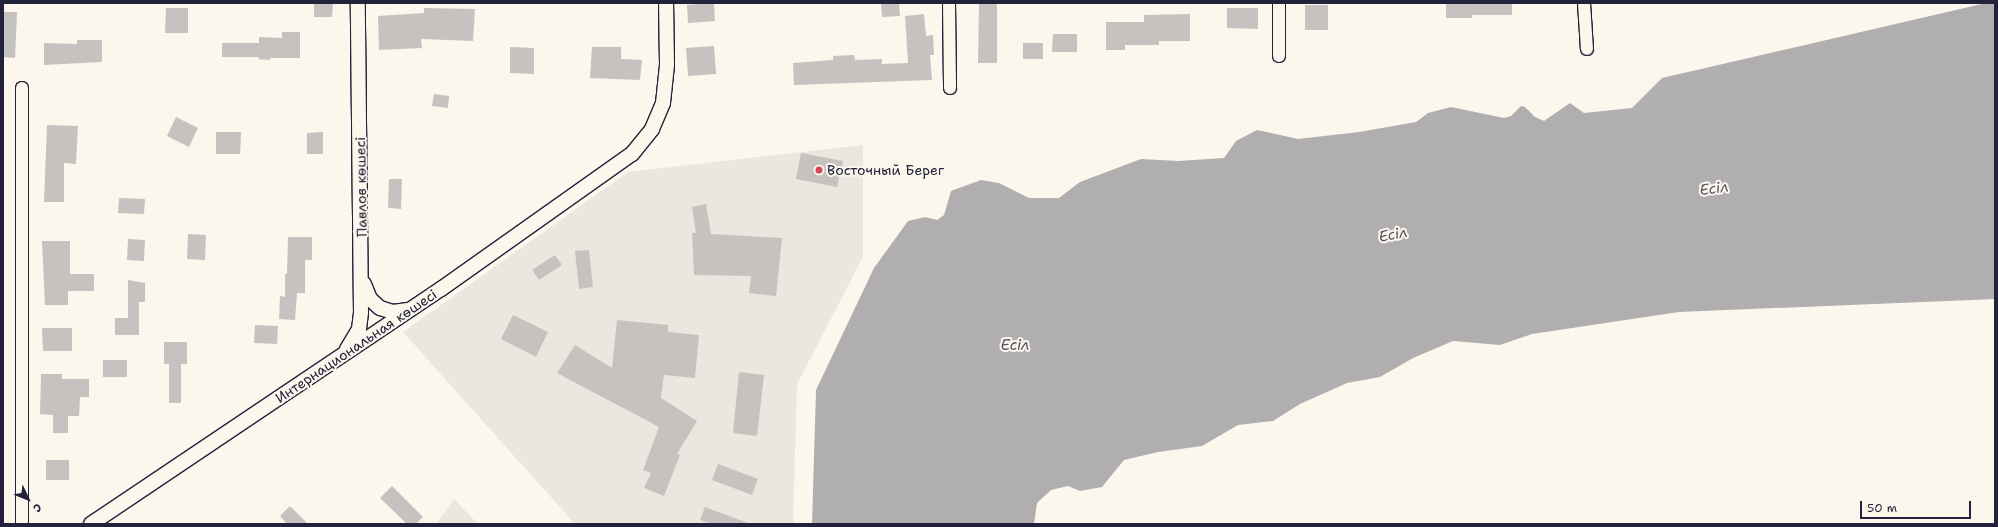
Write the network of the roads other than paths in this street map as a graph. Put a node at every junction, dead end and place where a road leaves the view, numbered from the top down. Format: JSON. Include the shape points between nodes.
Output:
{"nodes":[{"id":1,"x":358,"y":3,"type":"edge"},
{"id":2,"x":666,"y":3,"type":"edge"},
{"id":3,"x":949,"y":3,"type":"edge"},
{"id":4,"x":1278,"y":3,"type":"edge"},
{"id":5,"x":1584,"y":3,"type":"edge"},
{"id":6,"x":1587,"y":49,"type":"dead end"},
{"id":7,"x":1279,"y":56,"type":"dead end"},
{"id":8,"x":22,"y":88,"type":"dead end"},
{"id":9,"x":950,"y":88,"type":"dead end"},
{"id":10,"x":362,"y":274,"type":"junction"},
{"id":11,"x":410,"y":309,"type":"junction"},
{"id":12,"x":333,"y":362,"type":"junction"},
{"id":13,"x":22,"y":524,"type":"edge"},
{"id":14,"x":91,"y":524,"type":"edge"}],
"edges":[{"from":1,"to":10,"type":"street","name":"Павлов көшесі"},
{"from":2,"to":11,"type":"street","name":"Интернациональная көшесі","via":[[667,64],[663,104],[644,141],[620,164]]},
{"from":3,"to":9,"type":"street"},
{"from":4,"to":7,"type":"street"},
{"from":5,"to":6,"type":"street"},
{"from":8,"to":13,"type":"street"},
{"from":10,"to":11,"type":"street","via":[[367,295],[376,305],[388,311]]},
{"from":10,"to":12,"type":"street","name":"Павлов көшесі","via":[[359,329],[347,348]]},
{"from":11,"to":12,"type":"street","name":"Интернациональная көшесі"},
{"from":12,"to":14,"type":"street","name":"Интернациональная көшесі"}]}
